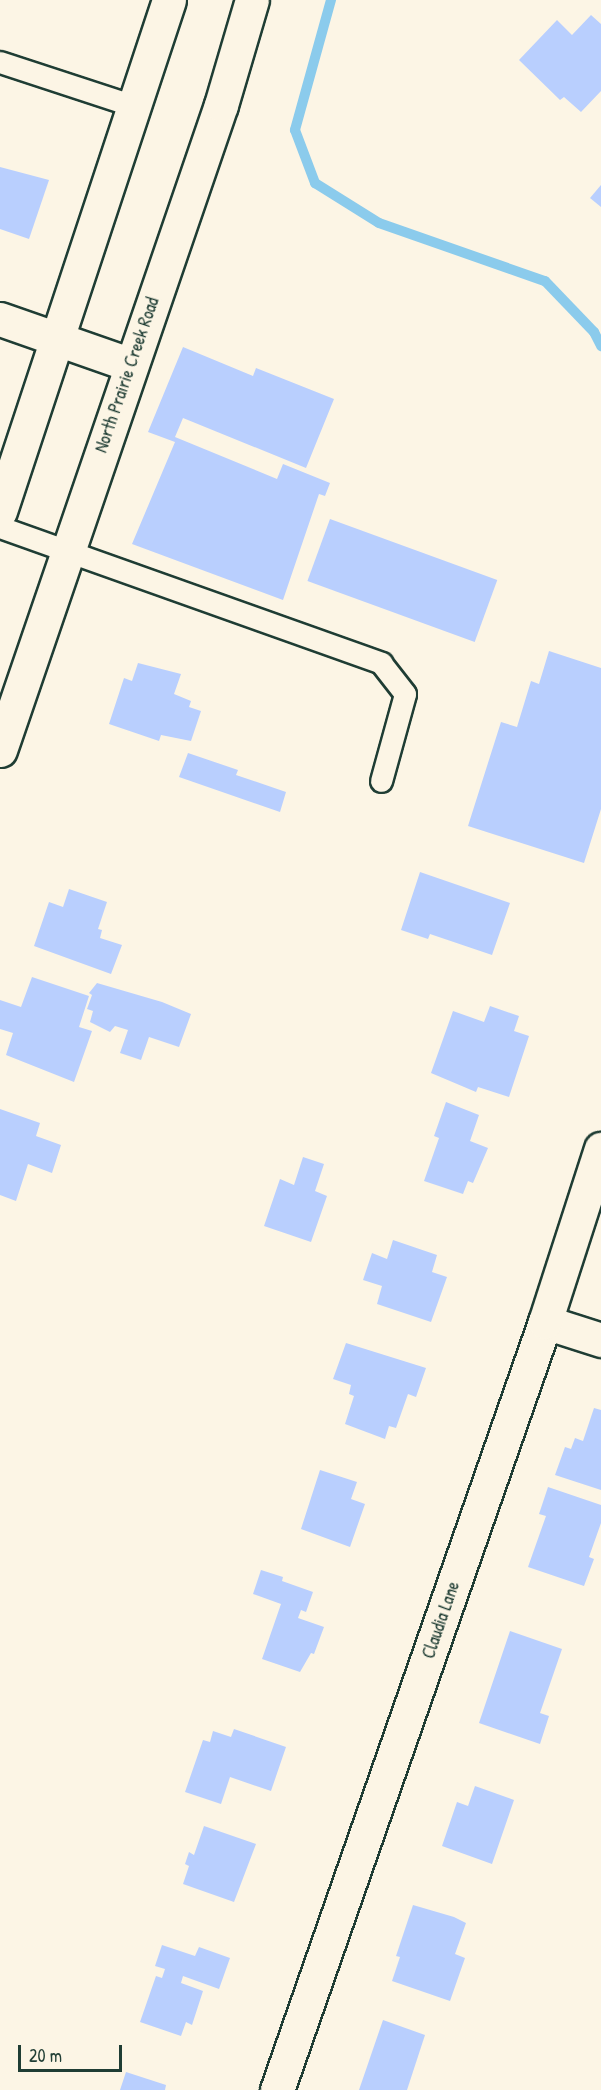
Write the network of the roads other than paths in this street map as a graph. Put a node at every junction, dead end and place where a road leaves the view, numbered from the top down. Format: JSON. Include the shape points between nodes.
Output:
{"nodes":[{"id":1,"x":169,"y":0,"type":"edge"},
{"id":2,"x":252,"y":0,"type":"edge"},
{"id":3,"x":0,"y":62,"type":"edge"},
{"id":4,"x":134,"y":106,"type":"junction"},
{"id":5,"x":0,"y":319,"type":"edge"},
{"id":6,"x":57,"y":338,"type":"junction"},
{"id":7,"x":131,"y":364,"type":"junction"},
{"id":8,"x":0,"y":511,"type":"edge"},
{"id":9,"x":0,"y":527,"type":"edge"},
{"id":10,"x":68,"y":551,"type":"junction"},
{"id":11,"x":0,"y":750,"type":"edge"},
{"id":12,"x":381,"y":781,"type":"dead end"},
{"id":13,"x":601,"y":1149,"type":"edge"},
{"id":14,"x":545,"y":1322,"type":"junction"},
{"id":15,"x":601,"y":1340,"type":"edge"},
{"id":16,"x":277,"y":2090,"type":"edge"}],
"edges":[{"from":1,"to":4,"type":"main road"},
{"from":2,"to":7,"type":"main road","name":"North Prairie Creek Road","via":[[221,105]]},
{"from":3,"to":4,"type":"lane"},
{"from":4,"to":6,"type":"main road"},
{"from":5,"to":6,"type":"main road"},
{"from":6,"to":7,"type":"main road"},
{"from":6,"to":8,"type":"main road"},
{"from":7,"to":10,"type":"main road","name":"North Prairie Creek Road"},
{"from":9,"to":10,"type":"lane"},
{"from":10,"to":11,"type":"main road","name":"North Prairie Creek Road"},
{"from":10,"to":12,"type":"lane","via":[[381,663],[405,694]]},
{"from":13,"to":14,"type":"main road","name":"Claudia Lane"},
{"from":14,"to":15,"type":"main road"},
{"from":14,"to":16,"type":"main road","name":"Claudia Lane"}]}
